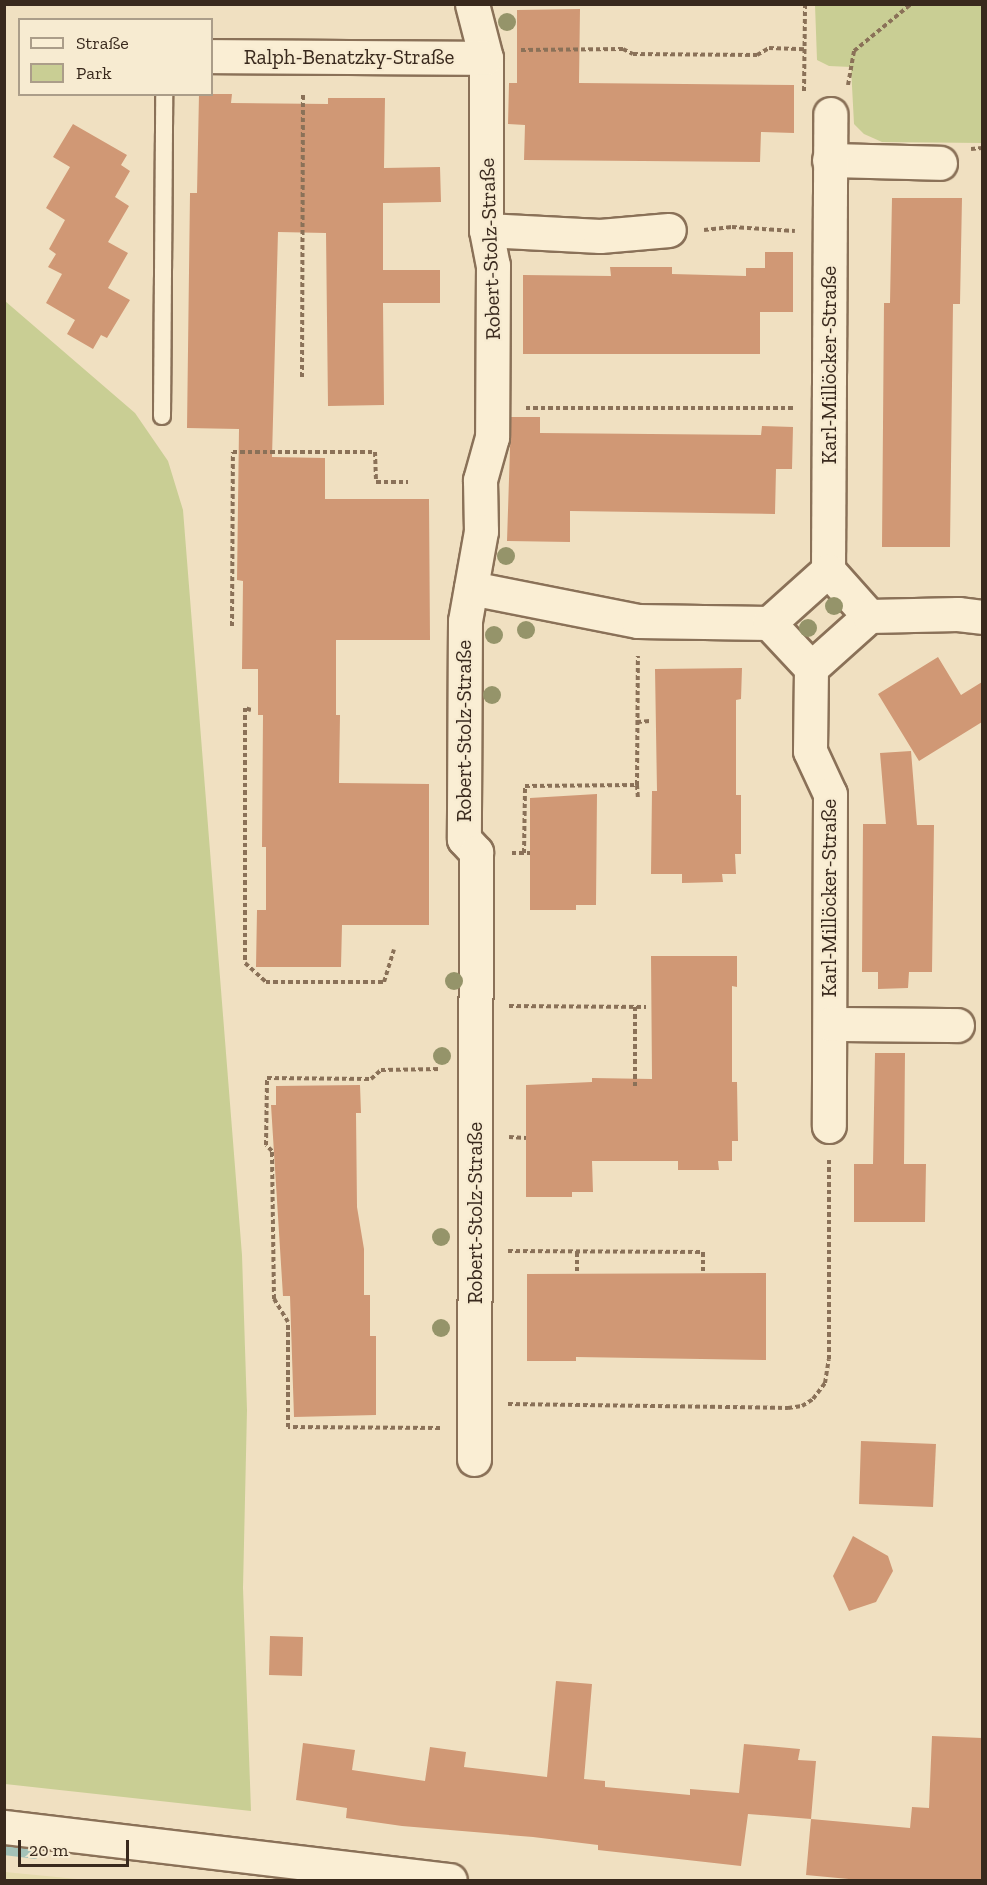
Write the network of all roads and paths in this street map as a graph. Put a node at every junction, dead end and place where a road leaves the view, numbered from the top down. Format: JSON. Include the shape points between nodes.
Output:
{"nodes":[{"id":1,"x":472,"y":4,"type":"edge"},
{"id":2,"x":806,"y":4,"type":"edge"},
{"id":3,"x":912,"y":4,"type":"edge"},
{"id":4,"x":805,"y":49,"type":"junction"},
{"id":5,"x":304,"y":55,"type":"junction"},
{"id":6,"x":213,"y":56,"type":"edge"},
{"id":7,"x":486,"y":58,"type":"junction"},
{"id":8,"x":164,"y":96,"type":"edge"},
{"id":9,"x":830,"y":114,"type":"junction"},
{"id":10,"x":829,"y":160,"type":"junction"},
{"id":11,"x":940,"y":163,"type":"dead end"},
{"id":12,"x":486,"y":230,"type":"junction"},
{"id":13,"x":669,"y":230,"type":"joint"},
{"id":14,"x":829,"y":230,"type":"junction"},
{"id":15,"x":302,"y":377,"type":"dead end"},
{"id":16,"x":493,"y":408,"type":"junction"},
{"id":17,"x":829,"y":408,"type":"junction"},
{"id":18,"x":162,"y":416,"type":"dead end"},
{"id":19,"x":408,"y":482,"type":"dead end"},
{"id":20,"x":828,"y":570,"type":"junction"},
{"id":21,"x":471,"y":588,"type":"junction"},
{"id":22,"x":869,"y":616,"type":"junction"},
{"id":23,"x":982,"y":617,"type":"edge"},
{"id":24,"x":638,"y":621,"type":"junction"},
{"id":25,"x":769,"y":623,"type":"junction"},
{"id":26,"x":232,"y":626,"type":"dead end"},
{"id":27,"x":811,"y":668,"type":"junction"},
{"id":28,"x":251,"y":710,"type":"dead end"},
{"id":29,"x":650,"y":721,"type":"dead end"},
{"id":30,"x":637,"y":722,"type":"junction"},
{"id":31,"x":637,"y":785,"type":"junction"},
{"id":32,"x":638,"y":799,"type":"dead end"},
{"id":33,"x":524,"y":853,"type":"dead end"},
{"id":34,"x":394,"y":950,"type":"dead end"},
{"id":35,"x":475,"y":1006,"type":"junction"},
{"id":36,"x":635,"y":1007,"type":"junction"},
{"id":37,"x":646,"y":1007,"type":"dead end"},
{"id":38,"x":830,"y":1024,"type":"junction"},
{"id":39,"x":957,"y":1025,"type":"dead end"},
{"id":40,"x":475,"y":1069,"type":"junction"},
{"id":41,"x":635,"y":1086,"type":"dead end"},
{"id":42,"x":829,"y":1126,"type":"joint"},
{"id":43,"x":474,"y":1251,"type":"junction"},
{"id":44,"x":577,"y":1252,"type":"junction"},
{"id":45,"x":577,"y":1273,"type":"dead end"},
{"id":46,"x":703,"y":1273,"type":"dead end"},
{"id":47,"x":474,"y":1430,"type":"junction"},
{"id":48,"x":4,"y":1827,"type":"edge"},
{"id":49,"x":450,"y":1881,"type":"edge"}],
"edges":[{"from":1,"to":7,"type":"street","name":"Robert-Stolz-Straße"},
{"from":2,"to":4,"type":"path"},
{"from":3,"to":9,"type":"path","via":[[854,51],[847,98]]},
{"from":4,"to":7,"type":"path","via":[[769,48],[757,55],[633,54],[623,49],[509,50]]},
{"from":4,"to":9,"type":"path","via":[[804,101]]},
{"from":5,"to":6,"type":"street","name":"Ralph-Benatzky-Straße"},
{"from":5,"to":7,"type":"street","name":"Ralph-Benatzky-Straße"},
{"from":5,"to":15,"type":"path"},
{"from":7,"to":12,"type":"street","name":"Robert-Stolz-Straße"},
{"from":8,"to":18,"type":"lane"},
{"from":9,"to":10,"type":"street","name":"Karl-Millöcker-Straße"},
{"from":10,"to":11,"type":"street"},
{"from":10,"to":14,"type":"street","name":"Karl-Millöcker-Straße"},
{"from":12,"to":13,"type":"street","via":[[600,236]]},
{"from":12,"to":16,"type":"street","name":"Robert-Stolz-Straße","via":[[494,265]]},
{"from":13,"to":14,"type":"path"},
{"from":14,"to":17,"type":"street","name":"Karl-Millöcker-Straße"},
{"from":16,"to":17,"type":"path"},
{"from":16,"to":21,"type":"street","name":"Robert-Stolz-Straße","via":[[492,438],[480,480],[481,531]]},
{"from":17,"to":20,"type":"street","name":"Karl-Millöcker-Straße"},
{"from":19,"to":26,"type":"path","via":[[376,482],[375,452],[233,452]]},
{"from":20,"to":22,"type":"street"},
{"from":20,"to":25,"type":"street"},
{"from":21,"to":24,"type":"street"},
{"from":21,"to":35,"type":"street","name":"Robert-Stolz-Straße","via":[[465,621],[464,839],[476,852]]},
{"from":22,"to":23,"type":"street"},
{"from":22,"to":27,"type":"street"},
{"from":24,"to":25,"type":"street"},
{"from":24,"to":30,"type":"path"},
{"from":25,"to":27,"type":"street"},
{"from":27,"to":38,"type":"street","name":"Karl-Millöcker-Straße","via":[[810,751],[830,794]]},
{"from":28,"to":34,"type":"path","via":[[245,708],[245,963],[266,982],[384,982]]},
{"from":29,"to":30,"type":"path"},
{"from":30,"to":31,"type":"path"},
{"from":31,"to":32,"type":"path"},
{"from":31,"to":33,"type":"path","via":[[525,786]]},
{"from":35,"to":36,"type":"path"},
{"from":35,"to":40,"type":"street","name":"Robert-Stolz-Straße"},
{"from":36,"to":37,"type":"path"},
{"from":36,"to":41,"type":"path"},
{"from":38,"to":39,"type":"street","name":"Karl-Millöcker-Straße"},
{"from":38,"to":42,"type":"street","name":"Karl-Millöcker-Straße"},
{"from":40,"to":43,"type":"street","name":"Robert-Stolz-Straße"},
{"from":40,"to":47,"type":"path","via":[[381,1070],[372,1079],[267,1078],[266,1145],[272,1151],[274,1299],[288,1322],[288,1427]]},
{"from":42,"to":47,"type":"path","via":[[829,1359],[825,1383],[813,1399],[788,1408]]},
{"from":43,"to":44,"type":"path"},
{"from":43,"to":47,"type":"street","name":"Robert-Stolz-Straße"},
{"from":44,"to":45,"type":"path"},
{"from":44,"to":46,"type":"path","via":[[703,1252]]},
{"from":48,"to":49,"type":"street"}]}
